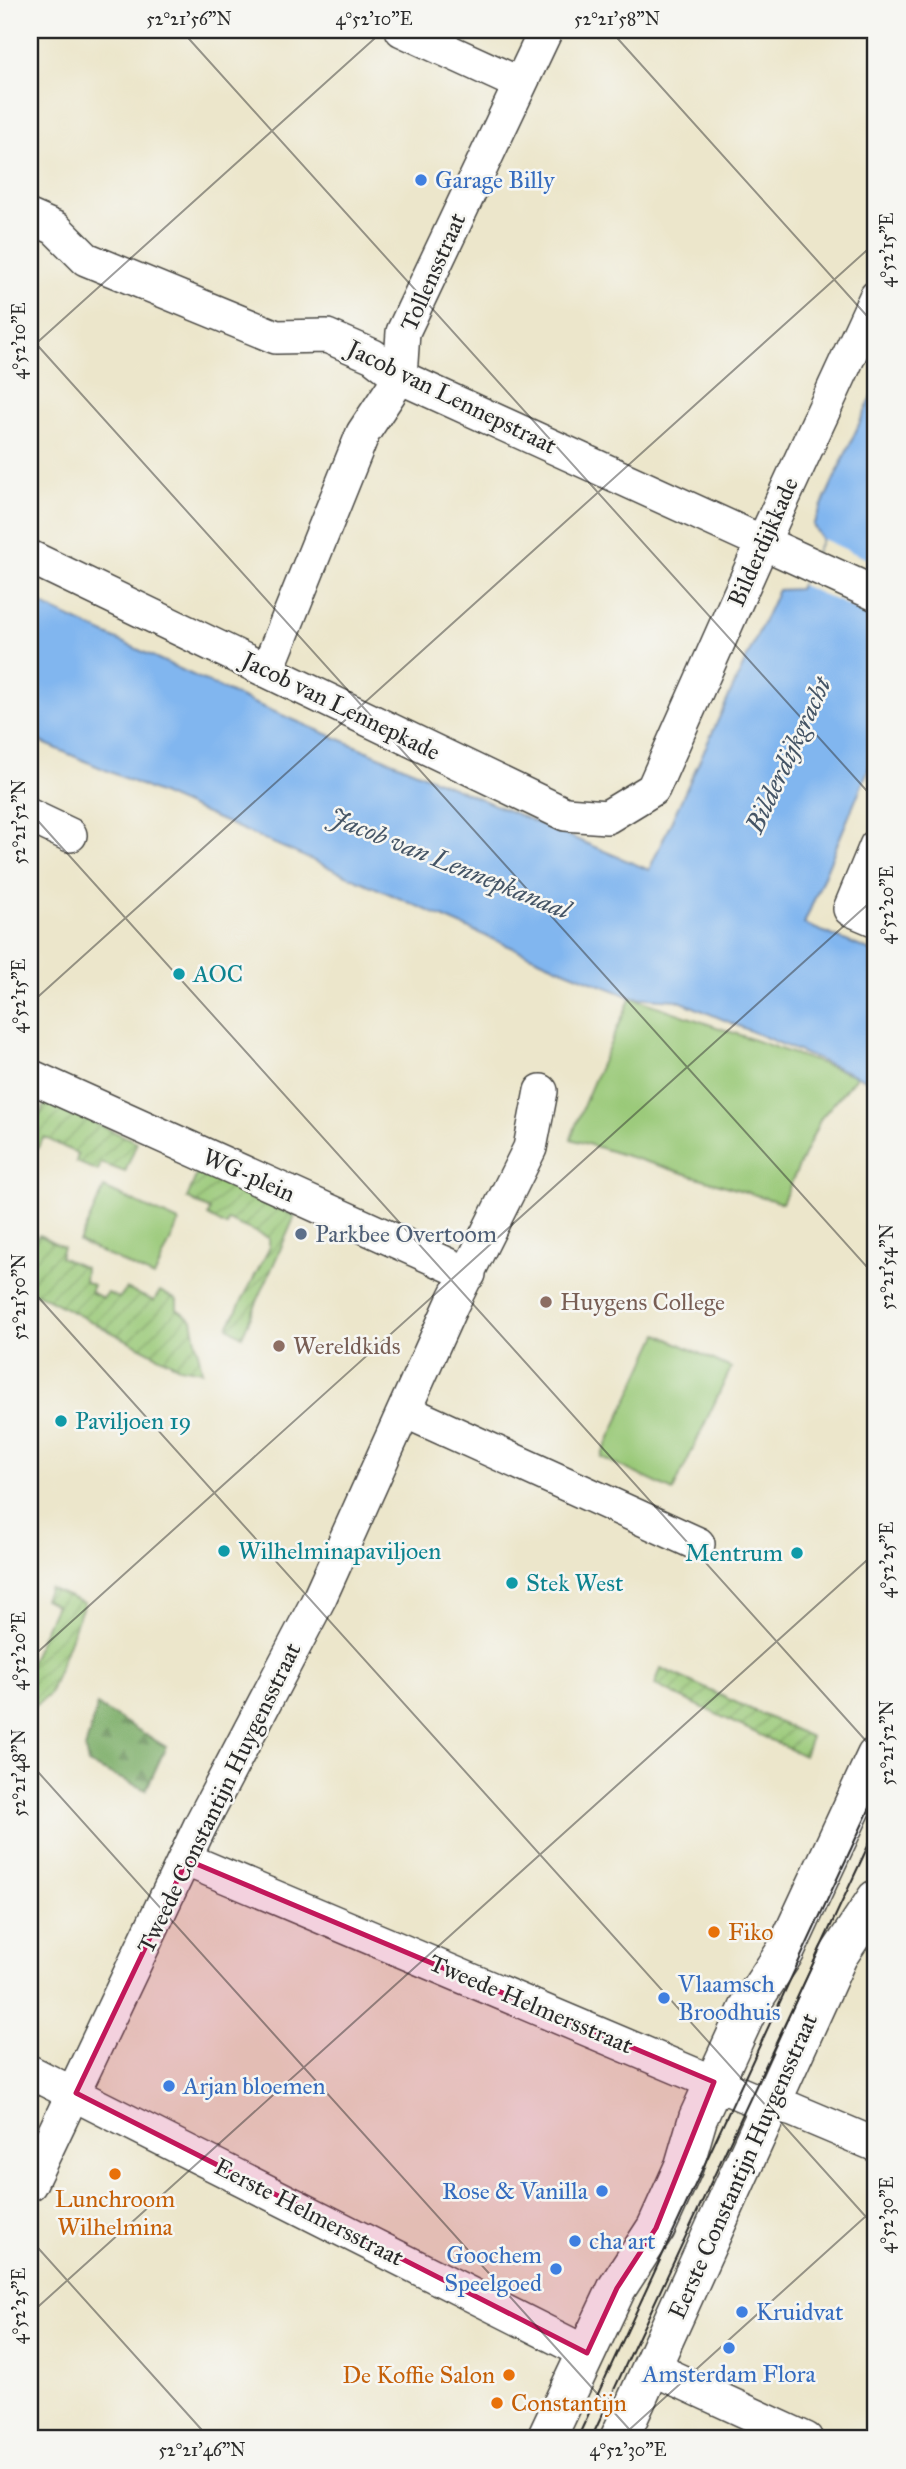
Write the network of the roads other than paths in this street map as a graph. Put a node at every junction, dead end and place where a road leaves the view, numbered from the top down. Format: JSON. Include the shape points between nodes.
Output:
{"nodes":[{"id":1,"x":402,"y":30,"type":"edge"},
{"id":2,"x":546,"y":30,"type":"edge"},
{"id":3,"x":520,"y":84,"type":"junction"},
{"id":4,"x":30,"y":217,"type":"edge"},
{"id":5,"x":876,"y":297,"type":"edge"},
{"id":6,"x":400,"y":377,"type":"junction"},
{"id":7,"x":761,"y":544,"type":"junction"},
{"id":8,"x":30,"y":557,"type":"edge"},
{"id":9,"x":876,"y":594,"type":"edge"},
{"id":10,"x":267,"y":671,"type":"junction"},
{"id":11,"x":653,"y":789,"type":"joint"},
{"id":12,"x":30,"y":816,"type":"edge"},
{"id":13,"x":70,"y":835,"type":"dead end"},
{"id":14,"x":876,"y":846,"type":"edge"},
{"id":15,"x":863,"y":915,"type":"edge"},
{"id":16,"x":30,"y":1076,"type":"edge"},
{"id":17,"x":541,"y":1091,"type":"dead end"},
{"id":18,"x":469,"y":1274,"type":"junction"},
{"id":19,"x":405,"y":1411,"type":"junction"},
{"id":20,"x":698,"y":1544,"type":"dead end"},
{"id":21,"x":876,"y":1756,"type":"edge"},
{"id":22,"x":865,"y":1809,"type":"edge"},
{"id":23,"x":187,"y":1860,"type":"junction"},
{"id":24,"x":876,"y":1899,"type":"edge"},
{"id":25,"x":30,"y":2072,"type":"edge"},
{"id":26,"x":715,"y":2082,"type":"junction"},
{"id":27,"x":76,"y":2093,"type":"junction"},
{"id":28,"x":770,"y":2105,"type":"junction"},
{"id":29,"x":876,"y":2145,"type":"edge"},
{"id":30,"x":30,"y":2184,"type":"edge"},
{"id":31,"x":587,"y":2353,"type":"junction"},
{"id":32,"x":654,"y":2361,"type":"junction"},
{"id":33,"x":547,"y":2439,"type":"edge"},
{"id":34,"x":619,"y":2439,"type":"edge"},
{"id":35,"x":806,"y":2439,"type":"edge"}],
"edges":[{"from":1,"to":3,"type":"street"},
{"from":2,"to":3,"type":"street","name":"Tollensstraat"},
{"from":3,"to":6,"type":"street","name":"Tollensstraat","via":[[403,332]]},
{"from":4,"to":6,"type":"street","name":"Jacob van Lennepstraat","via":[[55,228],[86,259],[276,337],[327,336],[373,356]]},
{"from":5,"to":7,"type":"street","name":"Bilderdijkkade"},
{"from":6,"to":7,"type":"street","name":"Jacob van Lennepstraat"},
{"from":6,"to":10,"type":"street","name":"Tollensstraat","via":[[363,433]]},
{"from":7,"to":9,"type":"street","name":"Jacob van Lennepstraat"},
{"from":7,"to":11,"type":"street","name":"Bilderdijkkade"},
{"from":8,"to":10,"type":"street","name":"Jacob van Lennepkade"},
{"from":10,"to":11,"type":"street","name":"Jacob van Lennepkade","via":[[565,814],[607,817]]},
{"from":12,"to":13,"type":"street"},
{"from":14,"to":15,"type":"street"},
{"from":16,"to":18,"type":"street","name":"WG-plein"},
{"from":17,"to":18,"type":"street","name":"Tweede Constantijn Huygensstraat","via":[[530,1148]]},
{"from":18,"to":19,"type":"street","name":"Tweede Constantijn Huygensstraat"},
{"from":19,"to":20,"type":"street"},
{"from":19,"to":23,"type":"street","name":"Tweede Constantijn Huygensstraat","via":[[320,1597],[201,1824]]},
{"from":21,"to":22,"type":"street"},
{"from":22,"to":26,"type":"street","via":[[750,2006]]},
{"from":23,"to":26,"type":"street","name":"Tweede Helmersstraat"},
{"from":23,"to":27,"type":"street","name":"Tweede Constantijn Huygensstraat"},
{"from":24,"to":28,"type":"street","name":"Eerste Constantijn Huygensstraat","via":[[838,1956]]},
{"from":25,"to":27,"type":"street","name":"Eerste Helmersstraat"},
{"from":26,"to":28,"type":"street","name":"Tweede Helmersstraat"},
{"from":26,"to":31,"type":"street","via":[[656,2228],[617,2288]]},
{"from":27,"to":30,"type":"street","name":"Tweede Constantijn Huygensstraat"},
{"from":27,"to":31,"type":"street","name":"Eerste Helmersstraat"},
{"from":28,"to":29,"type":"street","name":"Tweede Helmersstraat"},
{"from":28,"to":32,"type":"street","name":"Eerste Constantijn Huygensstraat"},
{"from":31,"to":33,"type":"street"},
{"from":32,"to":34,"type":"street","name":"Eerste Constantijn Huygensstraat"},
{"from":32,"to":35,"type":"street","via":[[671,2377]]}]}
